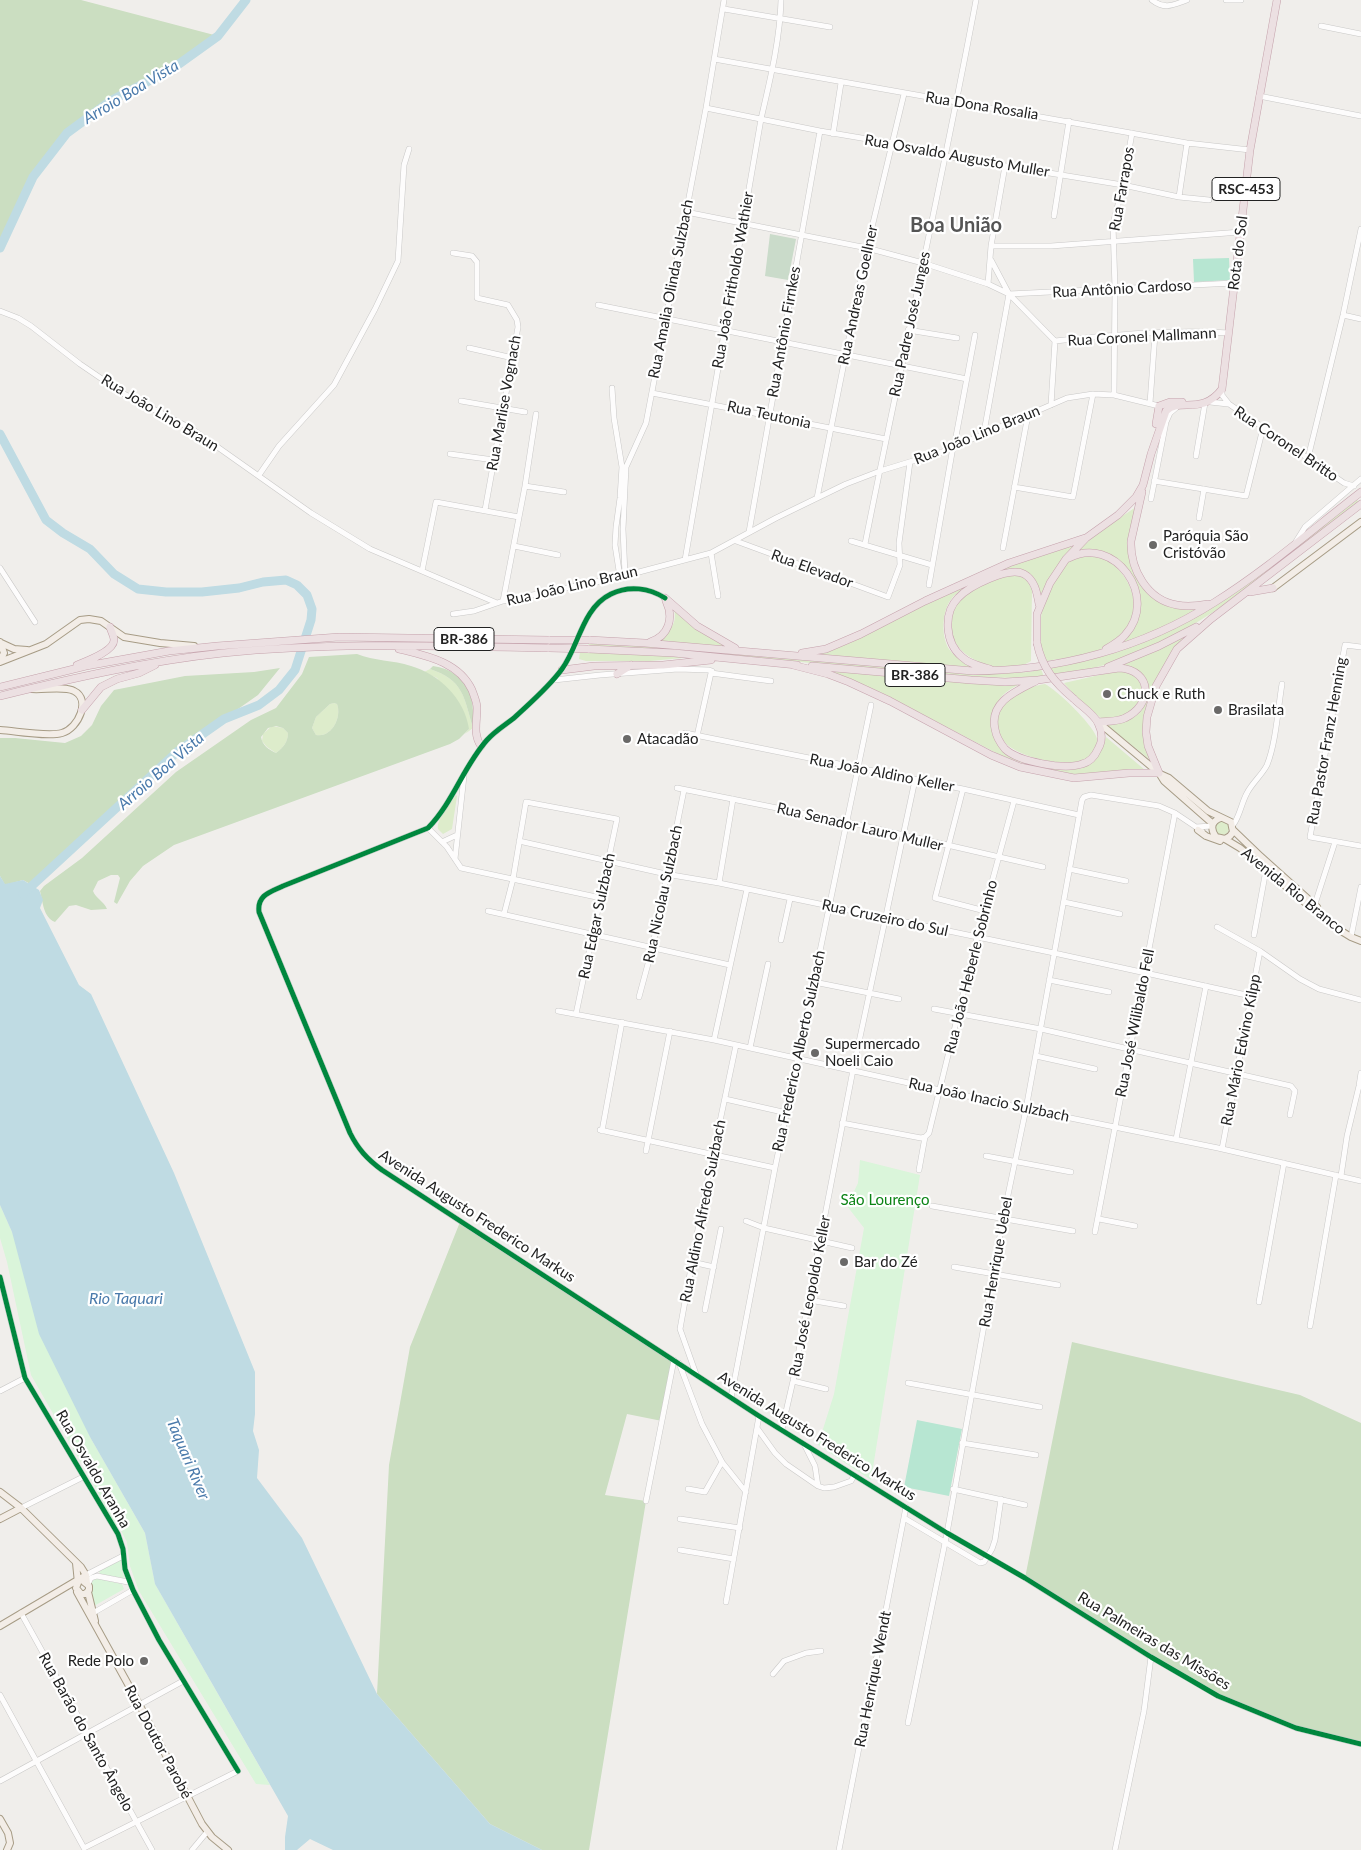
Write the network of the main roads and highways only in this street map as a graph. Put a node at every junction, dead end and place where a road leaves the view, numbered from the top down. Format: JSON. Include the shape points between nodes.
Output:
{"nodes":[{"id":1,"x":1277,"y":0,"type":"edge"},
{"id":2,"x":1205,"y":403,"type":"junction"},
{"id":3,"x":1159,"y":406,"type":"junction"},
{"id":4,"x":1168,"y":408,"type":"junction"},
{"id":5,"x":1158,"y":434,"type":"junction"},
{"id":6,"x":1151,"y":454,"type":"junction"},
{"id":7,"x":1143,"y":485,"type":"junction"},
{"id":8,"x":1361,"y":492,"type":"edge"},
{"id":9,"x":1361,"y":504,"type":"edge"},
{"id":10,"x":1361,"y":522,"type":"edge"},
{"id":11,"x":1086,"y":538,"type":"junction"},
{"id":12,"x":1066,"y":559,"type":"junction"},
{"id":13,"x":1274,"y":588,"type":"joint"},
{"id":14,"x":1245,"y":594,"type":"junction"},
{"id":15,"x":1213,"y":604,"type":"junction"},
{"id":16,"x":1040,"y":605,"type":"junction"},
{"id":17,"x":1211,"y":618,"type":"junction"},
{"id":18,"x":110,"y":627,"type":"junction"},
{"id":19,"x":1,"y":642,"type":"edge"},
{"id":20,"x":646,"y":643,"type":"junction"},
{"id":21,"x":550,"y":644,"type":"junction"},
{"id":22,"x":386,"y":646,"type":"junction"},
{"id":23,"x":204,"y":647,"type":"junction"},
{"id":24,"x":254,"y":647,"type":"junction"},
{"id":25,"x":34,"y":649,"type":"junction"},
{"id":26,"x":740,"y":650,"type":"junction"},
{"id":27,"x":1096,"y":654,"type":"junction"},
{"id":28,"x":792,"y":655,"type":"junction"},
{"id":29,"x":729,"y":659,"type":"junction"},
{"id":30,"x":162,"y":661,"type":"junction"},
{"id":31,"x":0,"y":662,"type":"edge"},
{"id":32,"x":631,"y":665,"type":"junction"},
{"id":33,"x":793,"y":665,"type":"junction"},
{"id":34,"x":68,"y":670,"type":"junction"},
{"id":35,"x":562,"y":670,"type":"road end"},
{"id":36,"x":1101,"y":670,"type":"junction"},
{"id":37,"x":997,"y":671,"type":"junction"},
{"id":38,"x":617,"y":674,"type":"road end"},
{"id":39,"x":1038,"y":680,"type":"junction"},
{"id":40,"x":0,"y":687,"type":"edge"},
{"id":41,"x":29,"y":689,"type":"junction"},
{"id":42,"x":0,"y":696,"type":"edge"},
{"id":43,"x":82,"y":710,"type":"junction"},
{"id":44,"x":1098,"y":722,"type":"junction"},
{"id":45,"x":0,"y":730,"type":"edge"},
{"id":46,"x":479,"y":749,"type":"road end"},
{"id":47,"x":1159,"y":773,"type":"junction"},
{"id":48,"x":1221,"y":818,"type":"junction"},
{"id":49,"x":1213,"y":825,"type":"junction"},
{"id":50,"x":1197,"y":828,"type":"road end"},
{"id":51,"x":1233,"y":828,"type":"junction"},
{"id":52,"x":1225,"y":839,"type":"junction"},
{"id":53,"x":1233,"y":844,"type":"junction"},
{"id":54,"x":1314,"y":908,"type":"junction"},
{"id":55,"x":1352,"y":935,"type":"junction"},
{"id":56,"x":1361,"y":936,"type":"edge"},
{"id":57,"x":1361,"y":941,"type":"edge"},
{"id":58,"x":0,"y":1492,"type":"edge"},
{"id":59,"x":21,"y":1508,"type":"junction"},
{"id":60,"x":0,"y":1519,"type":"edge"},
{"id":61,"x":76,"y":1563,"type":"junction"},
{"id":62,"x":86,"y":1575,"type":"junction"},
{"id":63,"x":78,"y":1581,"type":"junction"},
{"id":64,"x":87,"y":1583,"type":"junction"},
{"id":65,"x":62,"y":1589,"type":"junction"},
{"id":66,"x":77,"y":1591,"type":"junction"},
{"id":67,"x":88,"y":1592,"type":"junction"},
{"id":68,"x":0,"y":1626,"type":"edge"},
{"id":69,"x":96,"y":1628,"type":"junction"},
{"id":70,"x":0,"y":1819,"type":"edge"},
{"id":71,"x":7,"y":1850,"type":"edge"},
{"id":72,"x":228,"y":1850,"type":"edge"}],
"edges":[{"from":1,"to":2,"type":"highway","name":"Rota do Sol","number":"RSC-453","via":[[1250,150],[1222,389]]},
{"from":2,"to":3,"type":"highway","via":[[1170,402]]},
{"from":2,"to":4,"type":"highway"},
{"from":3,"to":4,"type":"highway"},
{"from":3,"to":5,"type":"highway"},
{"from":3,"to":6,"type":"highway"},
{"from":4,"to":5,"type":"highway"},
{"from":5,"to":6,"type":"highway"},
{"from":6,"to":7,"type":"highway"},
{"from":7,"to":11,"type":"highway","via":[[1128,506]]},
{"from":7,"to":15,"type":"highway","via":[[1131,549],[1143,583],[1157,596],[1175,605]]},
{"from":8,"to":15,"type":"highway","number":"BR-386"},
{"from":9,"to":14,"type":"highway","number":"BR-386"},
{"from":10,"to":13,"type":"main road"},
{"from":11,"to":12,"type":"highway"},
{"from":11,"to":28,"type":"highway","via":[[1001,566],[826,649]]},
{"from":12,"to":16,"type":"highway"},
{"from":12,"to":27,"type":"highway","via":[[1087,553],[1110,558],[1126,571],[1138,595],[1138,608],[1131,626],[1121,639]]},
{"from":13,"to":14,"type":"highway"},
{"from":14,"to":17,"type":"highway","number":"BR-386"},
{"from":15,"to":27,"type":"highway","number":"BR-386","via":[[1157,634]]},
{"from":16,"to":37,"type":"highway","via":[[1029,578],[1010,571],[972,588],[953,604],[948,629],[954,648],[969,662]]},
{"from":16,"to":44,"type":"highway","bridge":true,"via":[[1036,625],[1041,660],[1050,675]]},
{"from":17,"to":36,"type":"highway","number":"BR-386","via":[[1159,646]]},
{"from":17,"to":47,"type":"highway","via":[[1178,649],[1156,686],[1146,732]]},
{"from":18,"to":23,"type":"main road","via":[[124,637],[138,640]]},
{"from":18,"to":25,"type":"main road","via":[[89,619],[80,620]]},
{"from":18,"to":34,"type":"highway","via":[[114,639],[108,650]]},
{"from":19,"to":25,"type":"main road","via":[[23,651]]},
{"from":19,"to":31,"type":"main road","via":[[4,653]]},
{"from":20,"to":21,"type":"highway","number":"BR-386","bridge":true,"via":[[588,640]]},
{"from":20,"to":26,"type":"highway","number":"BR-386"},
{"from":20,"to":26,"type":"highway","via":[[662,636],[668,627],[671,614],[665,598],[696,626]]},
{"from":21,"to":22,"type":"highway","number":"BR-386"},
{"from":21,"to":24,"type":"highway","number":"BR-386","via":[[339,637]]},
{"from":21,"to":29,"type":"highway","number":"BR-386","bridge":true},
{"from":22,"to":24,"type":"highway","number":"BR-386"},
{"from":22,"to":46,"type":"highway","via":[[432,658],[455,668],[463,676],[477,704]]},
{"from":23,"to":24,"type":"highway","number":"BR-386"},
{"from":23,"to":34,"type":"highway","number":"BR-386"},
{"from":24,"to":30,"type":"highway","number":"BR-386"},
{"from":25,"to":31,"type":"main road"},
{"from":26,"to":28,"type":"highway","number":"BR-386"},
{"from":27,"to":37,"type":"highway","number":"BR-386","via":[[1072,661]]},
{"from":28,"to":37,"type":"highway","number":"BR-386","via":[[939,669]]},
{"from":29,"to":32,"type":"highway"},
{"from":29,"to":33,"type":"highway","number":"BR-386"},
{"from":30,"to":41,"type":"highway","number":"BR-386"},
{"from":30,"to":43,"type":"highway","via":[[101,687]]},
{"from":32,"to":35,"type":"highway"},
{"from":32,"to":38,"type":"highway"},
{"from":33,"to":39,"type":"highway","number":"BR-386","via":[[971,680]]},
{"from":33,"to":47,"type":"highway","via":[[863,688],[1020,767],[1074,778]]},
{"from":34,"to":40,"type":"highway","number":"BR-386"},
{"from":36,"to":39,"type":"highway","number":"BR-386"},
{"from":36,"to":44,"type":"highway","via":[[1119,668],[1136,672],[1146,692],[1142,705],[1126,718]]},
{"from":39,"to":44,"type":"highway","via":[[1008,696],[996,713],[995,731],[1006,749],[1015,755],[1052,765],[1084,764],[1092,759],[1100,746]]},
{"from":41,"to":42,"type":"highway","number":"BR-386"},
{"from":41,"to":43,"type":"main road","via":[[77,692]]},
{"from":43,"to":45,"type":"main road","via":[[72,728],[60,734]]},
{"from":44,"to":47,"type":"main road"},
{"from":47,"to":48,"type":"main road","name":"Avenida Rio Branco"},
{"from":47,"to":49,"type":"main road"},
{"from":48,"to":49,"type":"main road"},
{"from":48,"to":51,"type":"main road","name":"Avenida Rio Branco","via":[[1229,819]]},
{"from":49,"to":52,"type":"main road","name":"Avenida Rio Branco","via":[[1216,837]]},
{"from":50,"to":53,"type":"main road","via":[[1210,838]]},
{"from":51,"to":52,"type":"main road","name":"Avenida Rio Branco"},
{"from":51,"to":54,"type":"main road","name":"Avenida Rio Branco"},
{"from":52,"to":53,"type":"main road","name":"Avenida Rio Branco"},
{"from":53,"to":54,"type":"main road","name":"Avenida Rio Branco"},
{"from":54,"to":55,"type":"main road","name":"Avenida Rio Branco"},
{"from":55,"to":56,"type":"main road","name":"Avenida Rio Branco"},
{"from":55,"to":57,"type":"main road","name":"Avenida Rio Branco"},
{"from":58,"to":59,"type":"main road"},
{"from":59,"to":60,"type":"main road"},
{"from":59,"to":61,"type":"main road"},
{"from":61,"to":62,"type":"main road"},
{"from":61,"to":63,"type":"main road"},
{"from":62,"to":63,"type":"main road"},
{"from":62,"to":64,"type":"main road","name":"Rua Doutor Parobé"},
{"from":63,"to":64,"type":"main road"},
{"from":63,"to":65,"type":"main road"},
{"from":63,"to":66,"type":"main road"},
{"from":64,"to":67,"type":"main road","name":"Rua Doutor Parobé"},
{"from":65,"to":66,"type":"main road"},
{"from":65,"to":68,"type":"main road"},
{"from":66,"to":67,"type":"main road","via":[[83,1595]]},
{"from":66,"to":69,"type":"main road","name":"Rua Doutor Parobé"},
{"from":67,"to":69,"type":"main road","name":"Rua Doutor Parobé"},
{"from":69,"to":72,"type":"main road","name":"Rua Doutor Parobé","via":[[207,1832]]},
{"from":70,"to":71,"type":"main road","via":[[8,1833],[10,1843]]}]}
